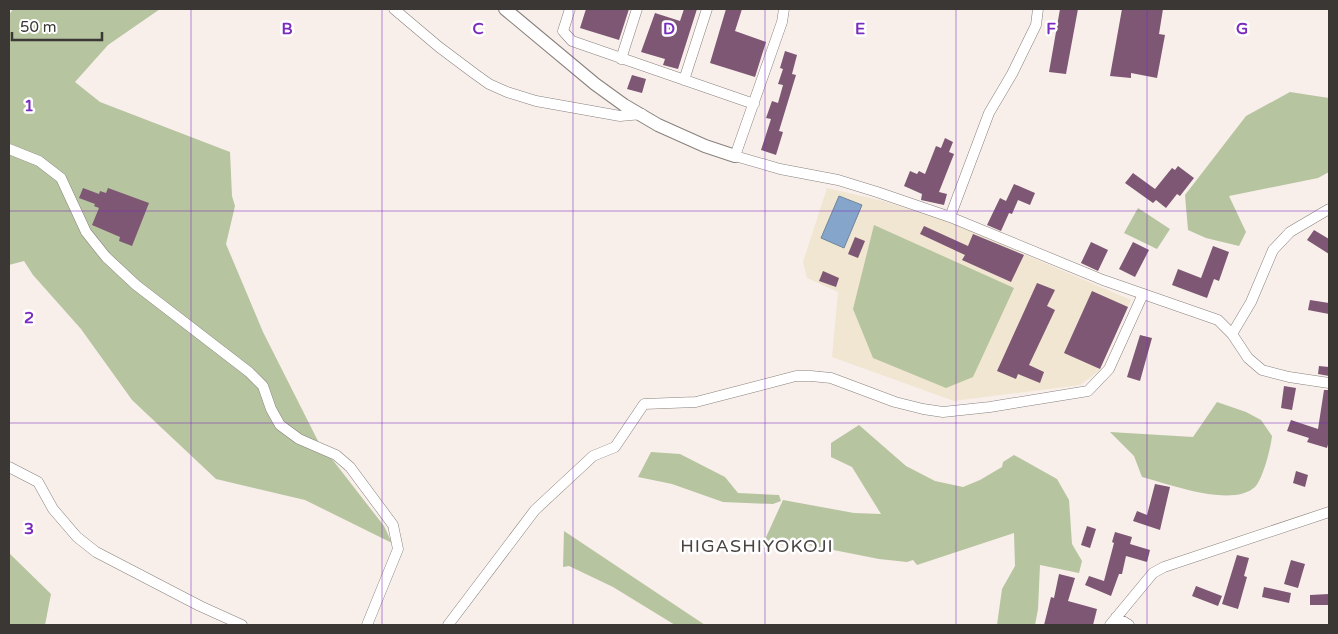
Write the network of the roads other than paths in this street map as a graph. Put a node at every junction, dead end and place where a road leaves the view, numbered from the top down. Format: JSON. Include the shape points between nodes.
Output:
{"nodes":[{"id":1,"x":394,"y":9,"type":"edge"},
{"id":2,"x":505,"y":9,"type":"edge"},
{"id":3,"x":570,"y":9,"type":"edge"},
{"id":4,"x":637,"y":9,"type":"edge"},
{"id":5,"x":707,"y":9,"type":"edge"},
{"id":6,"x":784,"y":9,"type":"edge"},
{"id":7,"x":1038,"y":9,"type":"edge"},
{"id":8,"x":621,"y":58,"type":"junction"},
{"id":9,"x":684,"y":80,"type":"junction"},
{"id":10,"x":754,"y":104,"type":"junction"},
{"id":11,"x":642,"y":114,"type":"junction"},
{"id":12,"x":9,"y":149,"type":"edge"},
{"id":13,"x":735,"y":156,"type":"junction"},
{"id":14,"x":1329,"y":209,"type":"edge"},
{"id":15,"x":950,"y":217,"type":"junction"},
{"id":16,"x":1143,"y":294,"type":"junction"},
{"id":17,"x":1232,"y":334,"type":"junction"},
{"id":18,"x":1329,"y":383,"type":"edge"},
{"id":19,"x":9,"y":467,"type":"edge"},
{"id":20,"x":1329,"y":512,"type":"edge"},
{"id":21,"x":1113,"y":621,"type":"edge"},
{"id":22,"x":242,"y":625,"type":"edge"},
{"id":23,"x":367,"y":625,"type":"edge"},
{"id":24,"x":448,"y":625,"type":"edge"},
{"id":25,"x":1129,"y":625,"type":"edge"}],
"edges":[{"from":1,"to":11,"type":"street","via":[[449,55],[489,84],[507,92],[536,101],[620,116]]},
{"from":2,"to":11,"type":"street","via":[[595,84]]},
{"from":3,"to":8,"type":"street","via":[[563,31],[572,41]]},
{"from":4,"to":8,"type":"street"},
{"from":5,"to":9,"type":"street"},
{"from":6,"to":10,"type":"street"},
{"from":7,"to":15,"type":"street","via":[[1036,25],[989,113]]},
{"from":8,"to":9,"type":"street"},
{"from":9,"to":10,"type":"street"},
{"from":10,"to":13,"type":"street"},
{"from":11,"to":13,"type":"street","via":[[658,125]]},
{"from":12,"to":23,"type":"street","via":[[39,161],[61,178],[86,232],[106,257],[136,286],[249,372],[263,386],[280,425],[299,439],[336,455],[370,493],[393,525],[398,549]]},
{"from":13,"to":15,"type":"street","via":[[838,180]]},
{"from":14,"to":17,"type":"street","via":[[1290,232],[1273,250]]},
{"from":15,"to":16,"type":"street"},
{"from":16,"to":17,"type":"street","via":[[1218,320]]},
{"from":16,"to":24,"type":"street","via":[[1109,369],[1088,390],[943,412],[895,402],[831,378],[796,376],[696,402],[644,404],[615,447],[593,456],[535,510]]},
{"from":17,"to":18,"type":"street","via":[[1248,358],[1262,370]]},
{"from":19,"to":22,"type":"street","via":[[38,482],[53,509],[77,537],[96,552]]},
{"from":20,"to":21,"type":"street","via":[[1164,567],[1154,573]]},
{"from":21,"to":25,"type":"street"}]}
